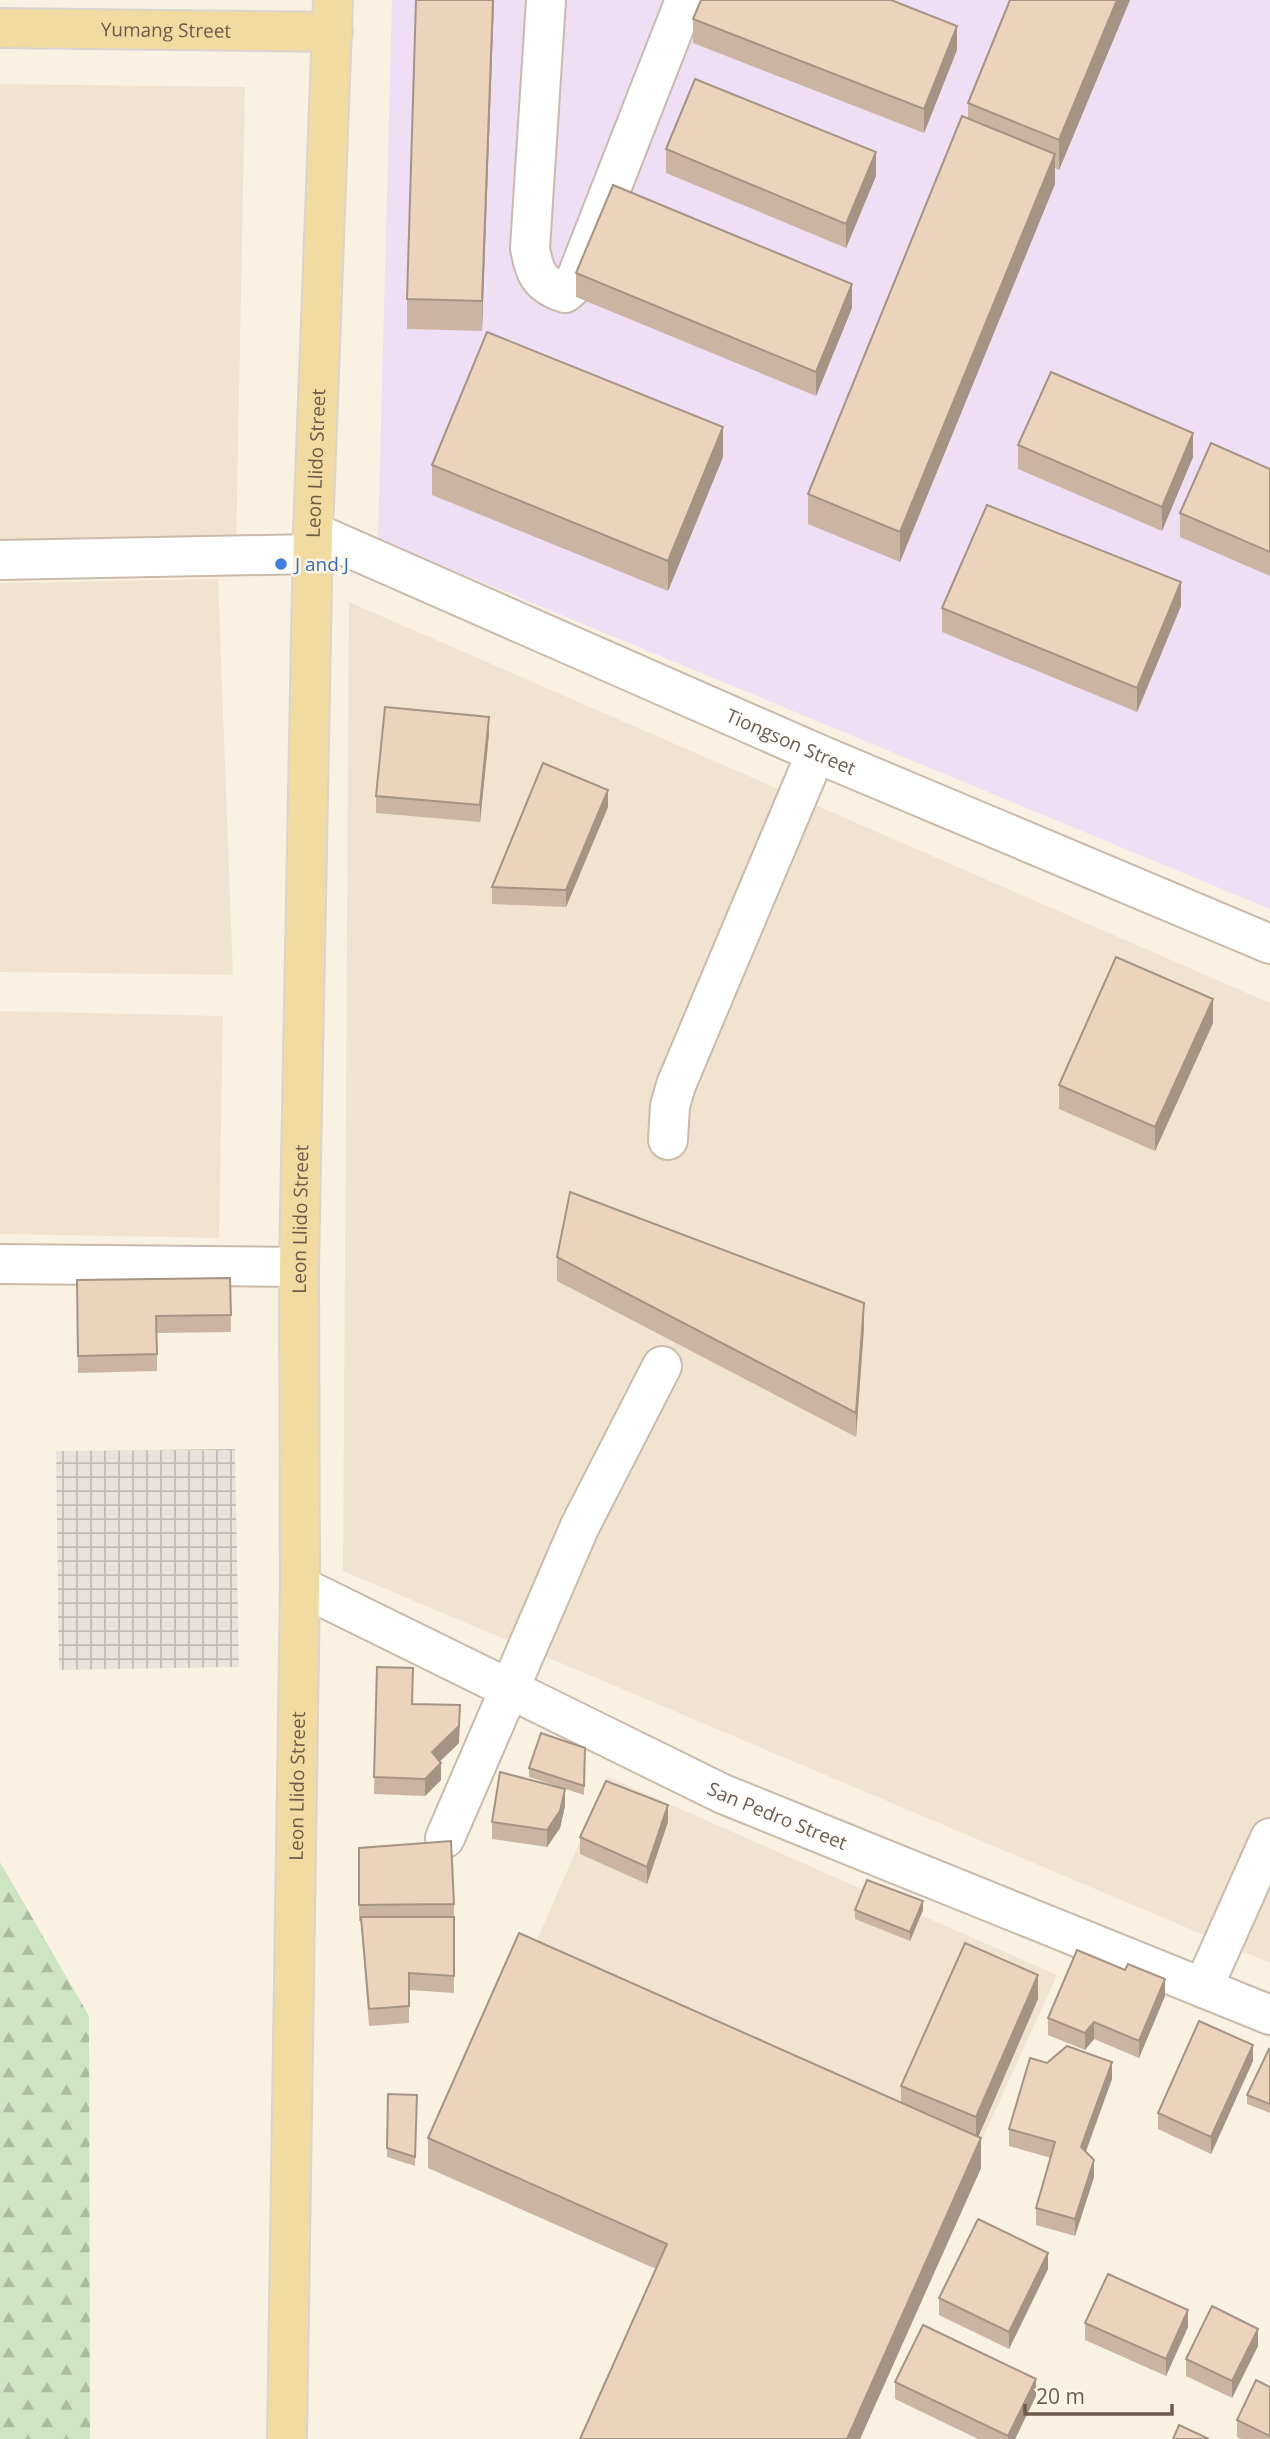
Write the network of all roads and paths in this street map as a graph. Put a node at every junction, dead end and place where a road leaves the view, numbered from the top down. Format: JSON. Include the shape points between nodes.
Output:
{"nodes":[{"id":1,"x":546,"y":0,"type":"edge"},
{"id":2,"x":685,"y":0,"type":"edge"},
{"id":3,"x":333,"y":16,"type":"edge"},
{"id":4,"x":0,"y":28,"type":"edge"},
{"id":5,"x":313,"y":543,"type":"junction"},
{"id":6,"x":0,"y":560,"type":"edge"},
{"id":7,"x":817,"y":753,"type":"junction"},
{"id":8,"x":1270,"y":944,"type":"edge"},
{"id":9,"x":668,"y":1140,"type":"dead end"},
{"id":10,"x":0,"y":1264,"type":"edge"},
{"id":11,"x":299,"y":1267,"type":"junction"},
{"id":12,"x":662,"y":1366,"type":"dead end"},
{"id":13,"x":300,"y":1586,"type":"junction"},
{"id":14,"x":509,"y":1690,"type":"junction"},
{"id":15,"x":446,"y":1838,"type":"edge"},
{"id":16,"x":1270,"y":1838,"type":"edge"},
{"id":17,"x":1203,"y":1988,"type":"junction"},
{"id":18,"x":1270,"y":2015,"type":"edge"},
{"id":19,"x":287,"y":2439,"type":"edge"}],
"edges":[{"from":1,"to":2,"type":"street","via":[[530,248],[534,271],[554,290],[565,293],[573,286]]},
{"from":3,"to":4,"type":"main road","name":"Yumang Street"},
{"from":3,"to":5,"type":"main road","name":"Leon Llido Street"},
{"from":5,"to":6,"type":"street"},
{"from":5,"to":7,"type":"street","name":"Tiongson Street"},
{"from":5,"to":11,"type":"main road","name":"Leon Llido Street"},
{"from":7,"to":8,"type":"street","name":"Tiongson Street"},
{"from":7,"to":9,"type":"street","via":[[676,1085]]},
{"from":10,"to":11,"type":"street"},
{"from":11,"to":13,"type":"main road","name":"Leon Llido Street"},
{"from":12,"to":14,"type":"street","via":[[580,1526]]},
{"from":13,"to":14,"type":"street","name":"San Pedro Street"},
{"from":13,"to":19,"type":"main road","name":"Leon Llido Street"},
{"from":14,"to":15,"type":"street"},
{"from":14,"to":17,"type":"street","name":"San Pedro Street","via":[[723,1794]]},
{"from":16,"to":17,"type":"street"},
{"from":17,"to":18,"type":"street","name":"San Pedro Street"}]}
